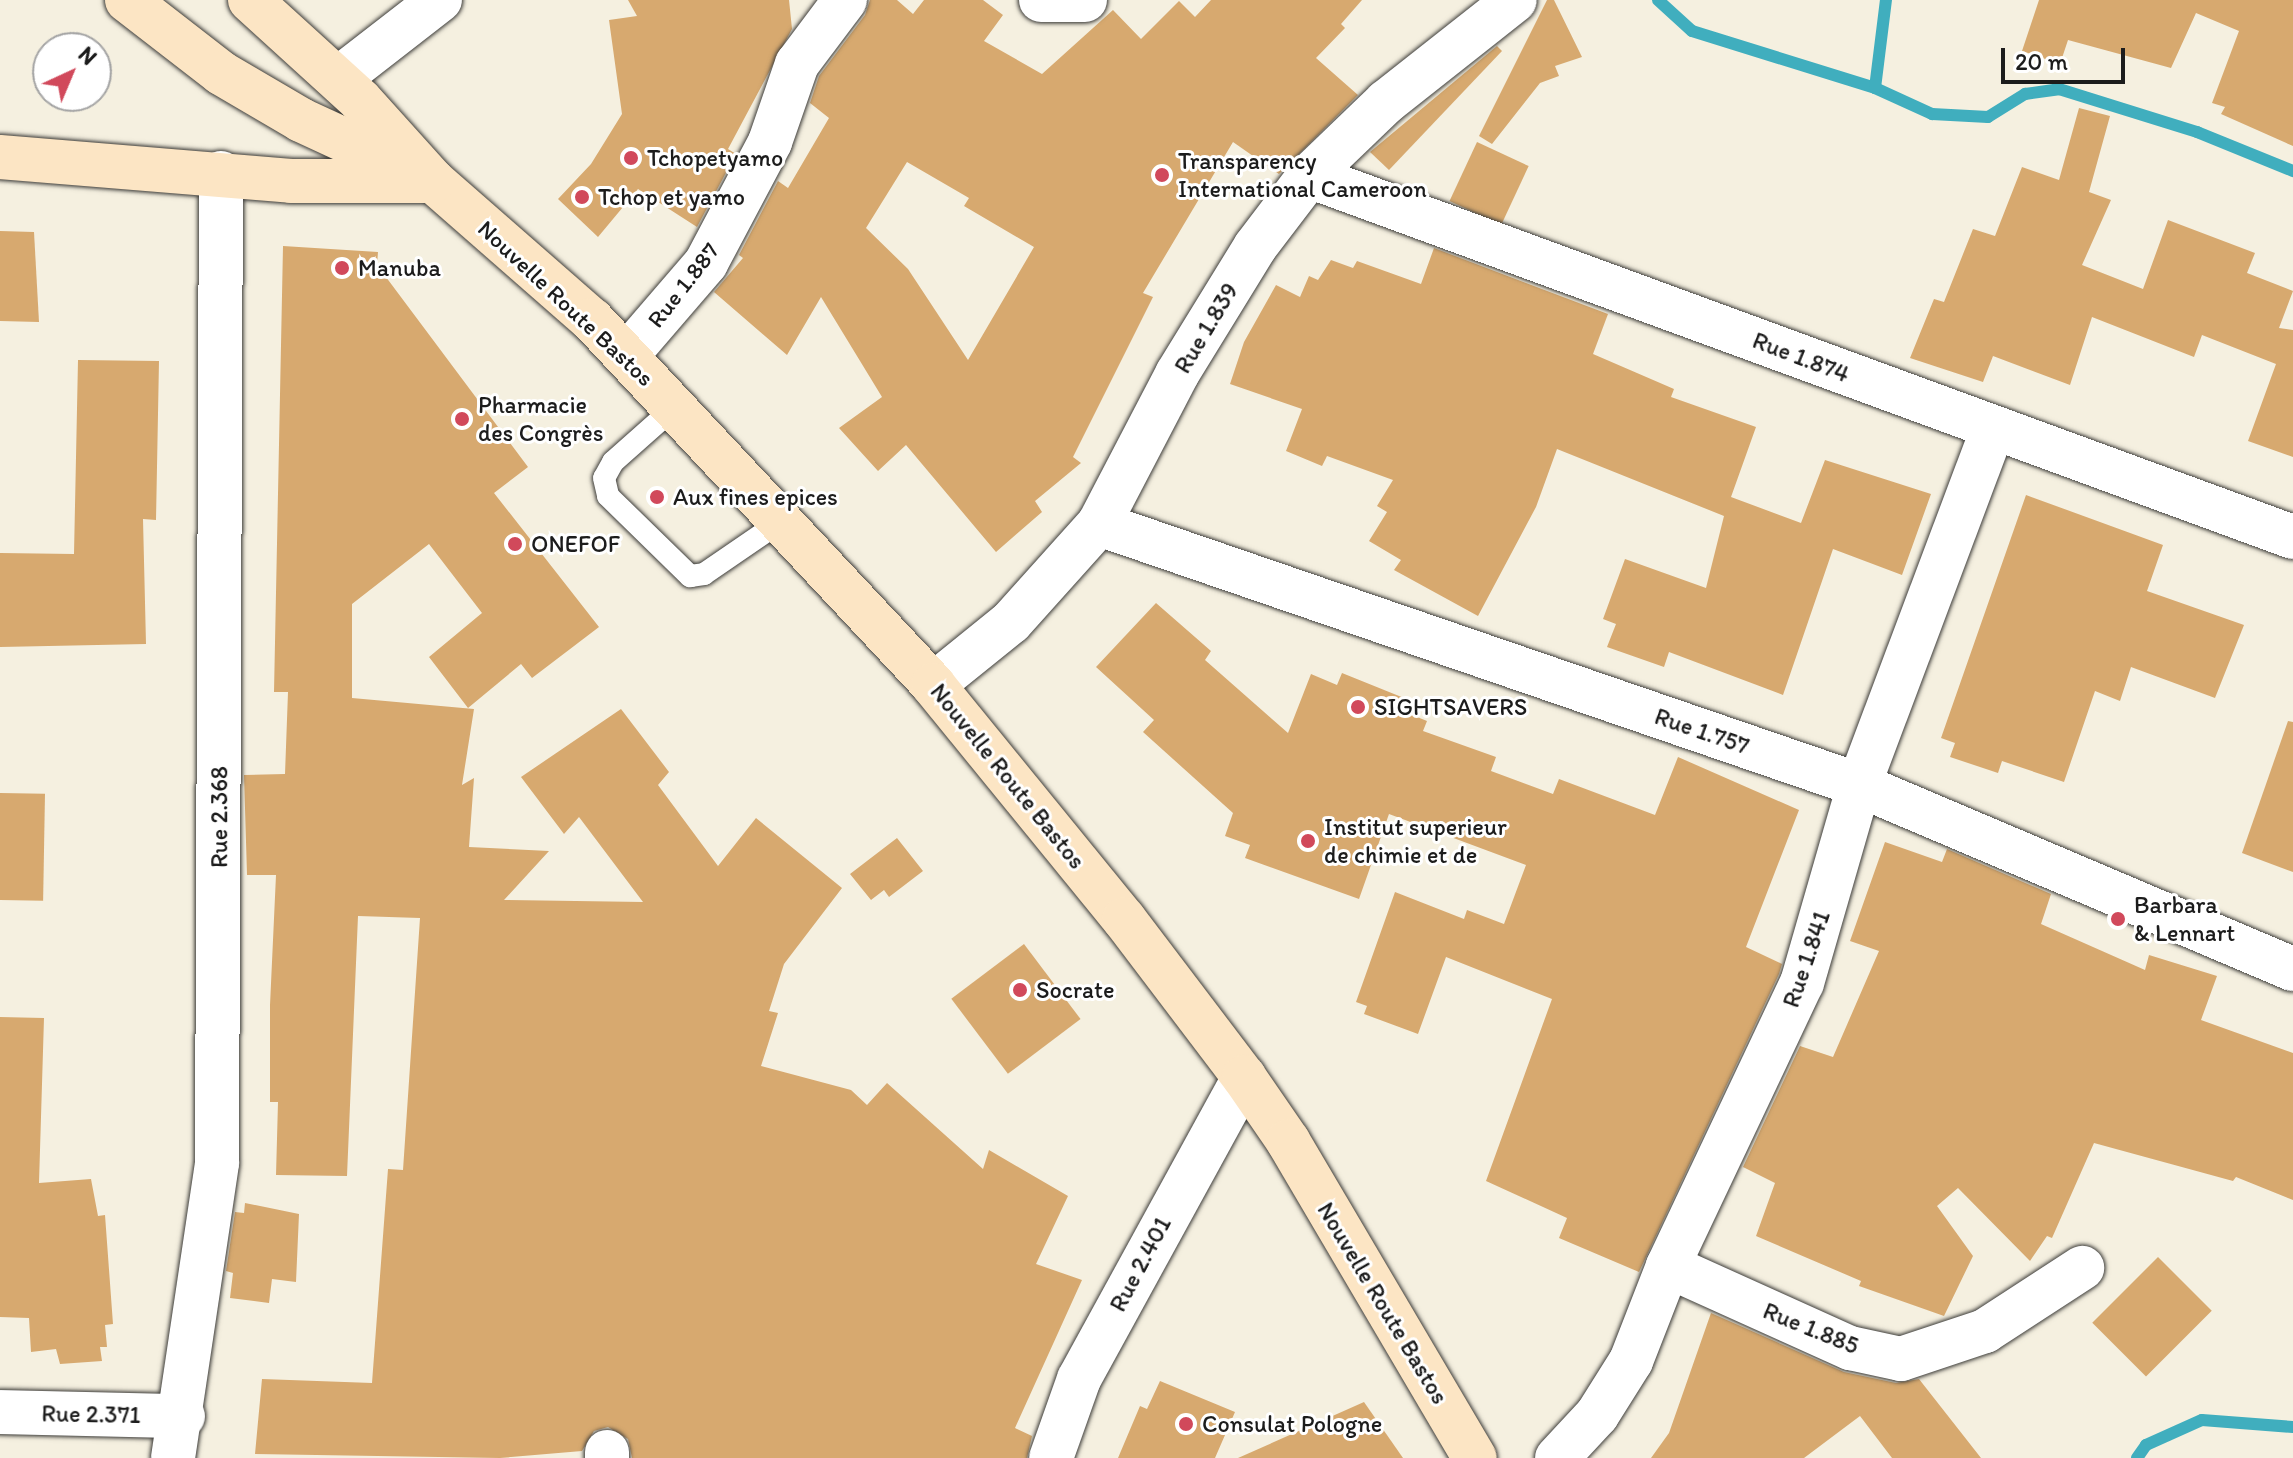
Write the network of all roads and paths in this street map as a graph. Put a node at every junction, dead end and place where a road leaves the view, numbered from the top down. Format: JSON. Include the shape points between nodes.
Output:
{"nodes":[{"id":1,"x":127,"y":0,"type":"edge"},
{"id":2,"x":250,"y":0,"type":"edge"},
{"id":3,"x":440,"y":0,"type":"edge"},
{"id":4,"x":845,"y":0,"type":"edge"},
{"id":5,"x":1041,"y":0,"type":"edge"},
{"id":6,"x":1085,"y":0,"type":"edge"},
{"id":7,"x":1515,"y":0,"type":"edge"},
{"id":8,"x":338,"y":79,"type":"junction"},
{"id":9,"x":0,"y":157,"type":"edge"},
{"id":10,"x":221,"y":173,"type":"junction"},
{"id":11,"x":1309,"y":176,"type":"junction"},
{"id":12,"x":433,"y":181,"type":"junction"},
{"id":13,"x":627,"y":355,"type":"junction"},
{"id":14,"x":676,"y":406,"type":"junction"},
{"id":15,"x":1993,"y":429,"type":"junction"},
{"id":16,"x":783,"y":520,"type":"junction"},
{"id":17,"x":1099,"y":524,"type":"junction"},
{"id":18,"x":2293,"y":537,"type":"edge"},
{"id":19,"x":933,"y":685,"type":"junction"},
{"id":20,"x":1859,"y":785,"type":"junction"},
{"id":21,"x":2293,"y":969,"type":"edge"},
{"id":22,"x":1244,"y":1077,"type":"junction"},
{"id":23,"x":1668,"y":1266,"type":"junction"},
{"id":24,"x":2082,"y":1268,"type":"dead end"},
{"id":25,"x":0,"y":1412,"type":"edge"},
{"id":26,"x":179,"y":1447,"type":"edge"},
{"id":27,"x":1051,"y":1458,"type":"edge"},
{"id":28,"x":1475,"y":1458,"type":"edge"},
{"id":29,"x":1557,"y":1458,"type":"edge"}],
"edges":[{"from":1,"to":12,"type":"main road","via":[[221,73],[301,120]]},
{"from":2,"to":8,"type":"main road"},
{"from":3,"to":8,"type":"street"},
{"from":4,"to":13,"type":"street","name":"Rue 1.887","via":[[797,64],[770,142],[706,263]]},
{"from":5,"to":6,"type":"street"},
{"from":7,"to":11,"type":"street","name":"Rue 1.839","via":[[1398,91]]},
{"from":8,"to":12,"type":"main road"},
{"from":9,"to":10,"type":"main road"},
{"from":10,"to":12,"type":"main road","via":[[351,184]]},
{"from":10,"to":26,"type":"street","name":"Rue 2.368","via":[[217,1163]]},
{"from":11,"to":15,"type":"street","name":"Rue 1.874"},
{"from":11,"to":17,"type":"street","name":"Rue 1.839","via":[[1255,247],[1177,374]]},
{"from":12,"to":13,"type":"main road","name":"Nouvelle Route Bastos"},
{"from":13,"to":14,"type":"main road","name":"Nouvelle Route Bastos"},
{"from":14,"to":16,"type":"main road","name":"Nouvelle Route Bastos"},
{"from":14,"to":16,"type":"lane","via":[[613,462],[604,478],[608,496],[690,576],[704,574]]},
{"from":15,"to":18,"type":"street","name":"Rue 1.874"},
{"from":15,"to":20,"type":"street","name":"Rue 1.841"},
{"from":16,"to":19,"type":"main road","name":"Nouvelle Route Bastos"},
{"from":17,"to":19,"type":"street","name":"Rue 1.839","via":[[1011,622]]},
{"from":17,"to":20,"type":"street","name":"Rue 1.757"},
{"from":19,"to":22,"type":"main road","name":"Nouvelle Route Bastos","via":[[1124,919]]},
{"from":20,"to":21,"type":"street","name":"Rue 1.757"},
{"from":20,"to":23,"type":"street","name":"Rue 1.841","via":[[1802,983]]},
{"from":22,"to":27,"type":"street","name":"Rue 2.401","via":[[1079,1379]]},
{"from":22,"to":28,"type":"main road","name":"Nouvelle Route Bastos","via":[[1288,1141]]},
{"from":23,"to":24,"type":"street","name":"Rue 1.885","via":[[1850,1348],[1901,1359],[1985,1331]]},
{"from":23,"to":29,"type":"street","name":"Rue 1.841","via":[[1631,1361],[1597,1415]]},
{"from":25,"to":26,"type":"street","name":"Rue 2.371"}]}
